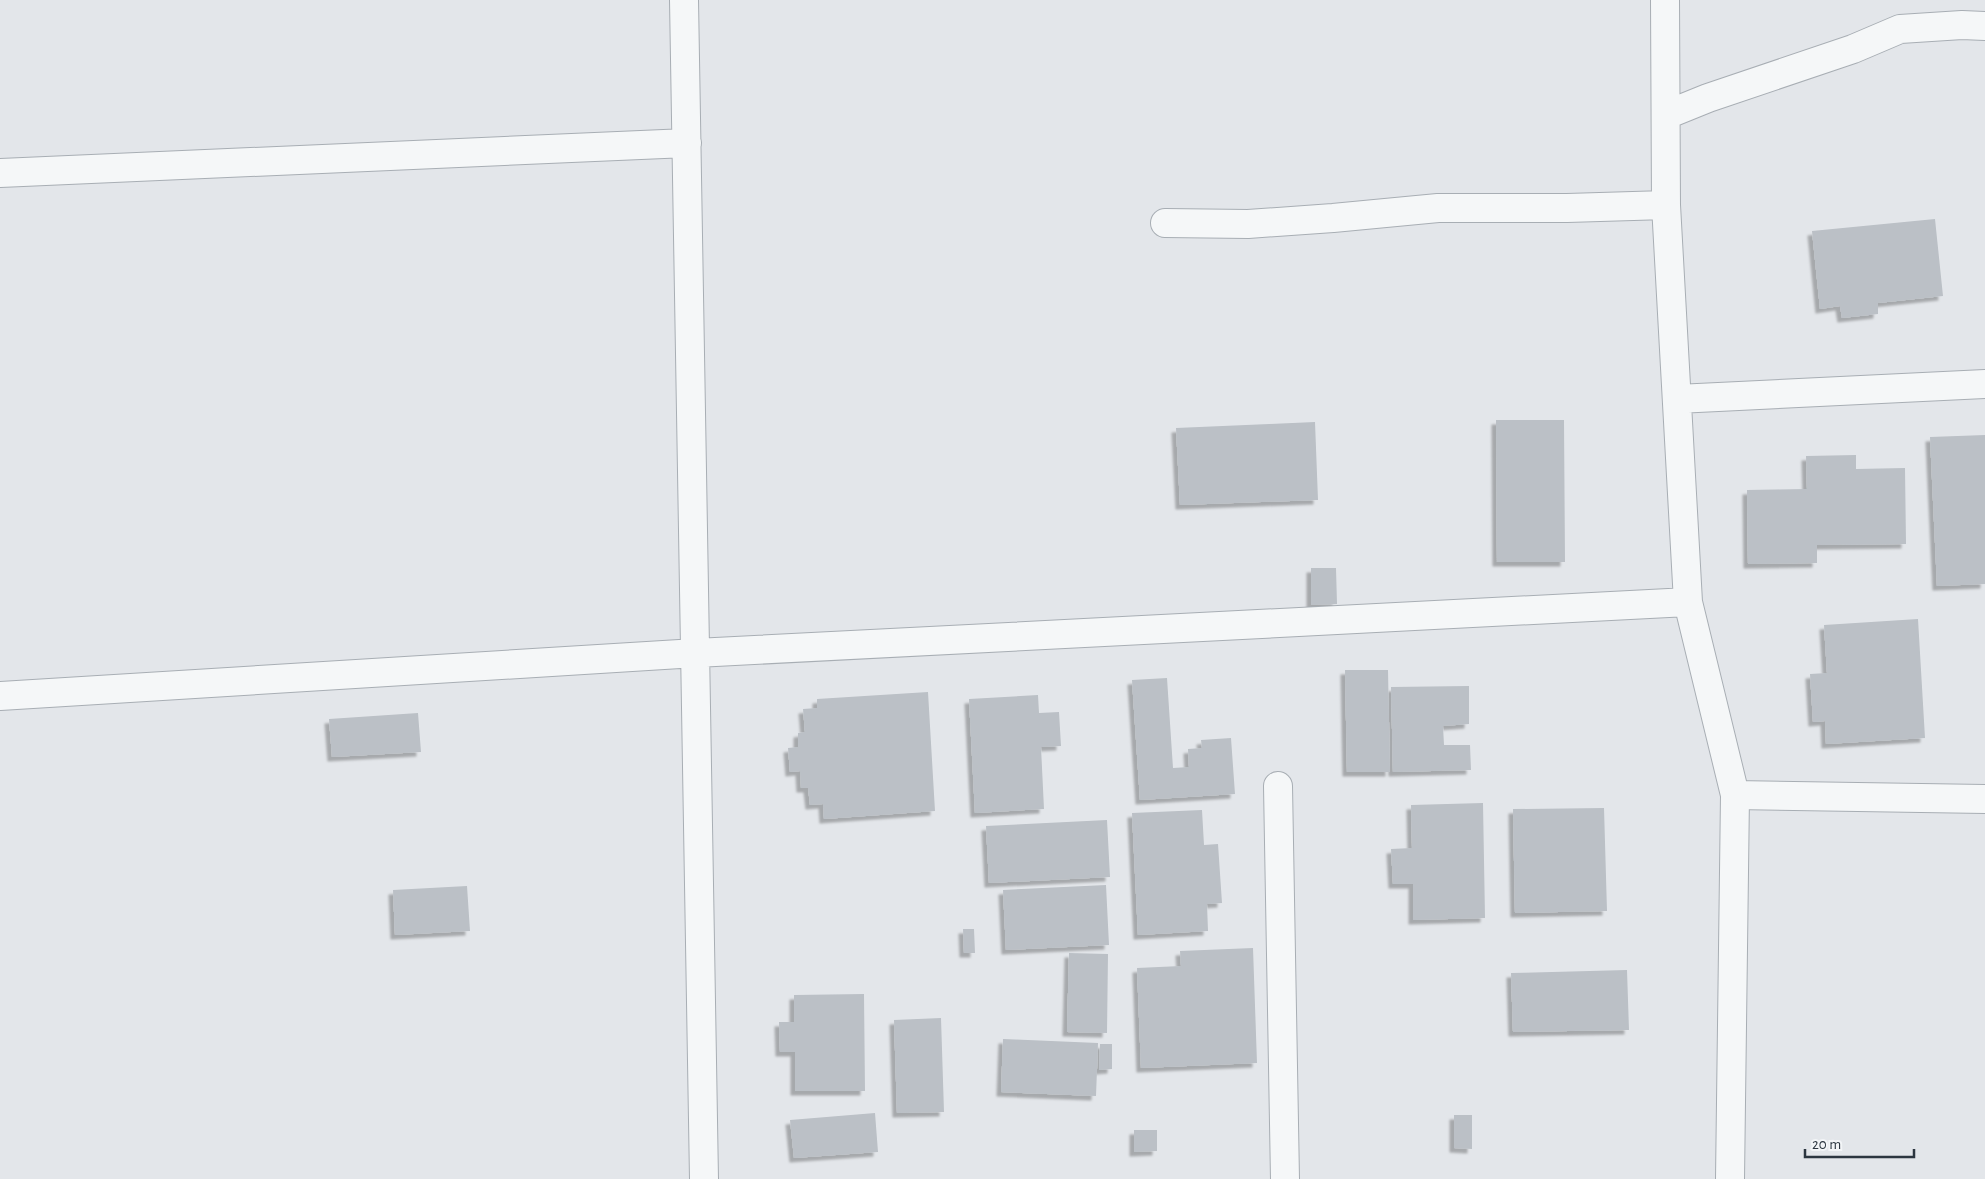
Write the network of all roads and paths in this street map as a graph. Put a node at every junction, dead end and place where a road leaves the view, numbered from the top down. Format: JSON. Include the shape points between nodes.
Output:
{"nodes":[{"id":1,"x":684,"y":0,"type":"edge"},
{"id":2,"x":1665,"y":0,"type":"edge"},
{"id":3,"x":1985,"y":26,"type":"edge"},
{"id":4,"x":1666,"y":115,"type":"junction"},
{"id":5,"x":687,"y":143,"type":"junction"},
{"id":6,"x":0,"y":173,"type":"edge"},
{"id":7,"x":1666,"y":205,"type":"junction"},
{"id":8,"x":1165,"y":223,"type":"dead end"},
{"id":9,"x":1985,"y":384,"type":"edge"},
{"id":10,"x":1676,"y":399,"type":"junction"},
{"id":11,"x":1688,"y":602,"type":"junction"},
{"id":12,"x":696,"y":652,"type":"junction"},
{"id":13,"x":0,"y":696,"type":"edge"},
{"id":14,"x":1278,"y":786,"type":"dead end"},
{"id":15,"x":1735,"y":795,"type":"junction"},
{"id":16,"x":1985,"y":799,"type":"edge"},
{"id":17,"x":704,"y":1179,"type":"edge"},
{"id":18,"x":1285,"y":1179,"type":"edge"},
{"id":19,"x":1730,"y":1179,"type":"edge"}],
"edges":[{"from":1,"to":5,"type":"street"},
{"from":2,"to":4,"type":"street"},
{"from":3,"to":4,"type":"street","via":[[1900,29],[1853,49]]},
{"from":4,"to":7,"type":"street"},
{"from":5,"to":6,"type":"street"},
{"from":5,"to":12,"type":"street"},
{"from":7,"to":8,"type":"street","via":[[1438,208],[1257,223]]},
{"from":7,"to":10,"type":"street"},
{"from":9,"to":10,"type":"street"},
{"from":10,"to":11,"type":"street"},
{"from":11,"to":12,"type":"street"},
{"from":11,"to":15,"type":"street"},
{"from":12,"to":13,"type":"street"},
{"from":12,"to":17,"type":"street"},
{"from":14,"to":18,"type":"street"},
{"from":15,"to":16,"type":"street"},
{"from":15,"to":19,"type":"street"}]}
